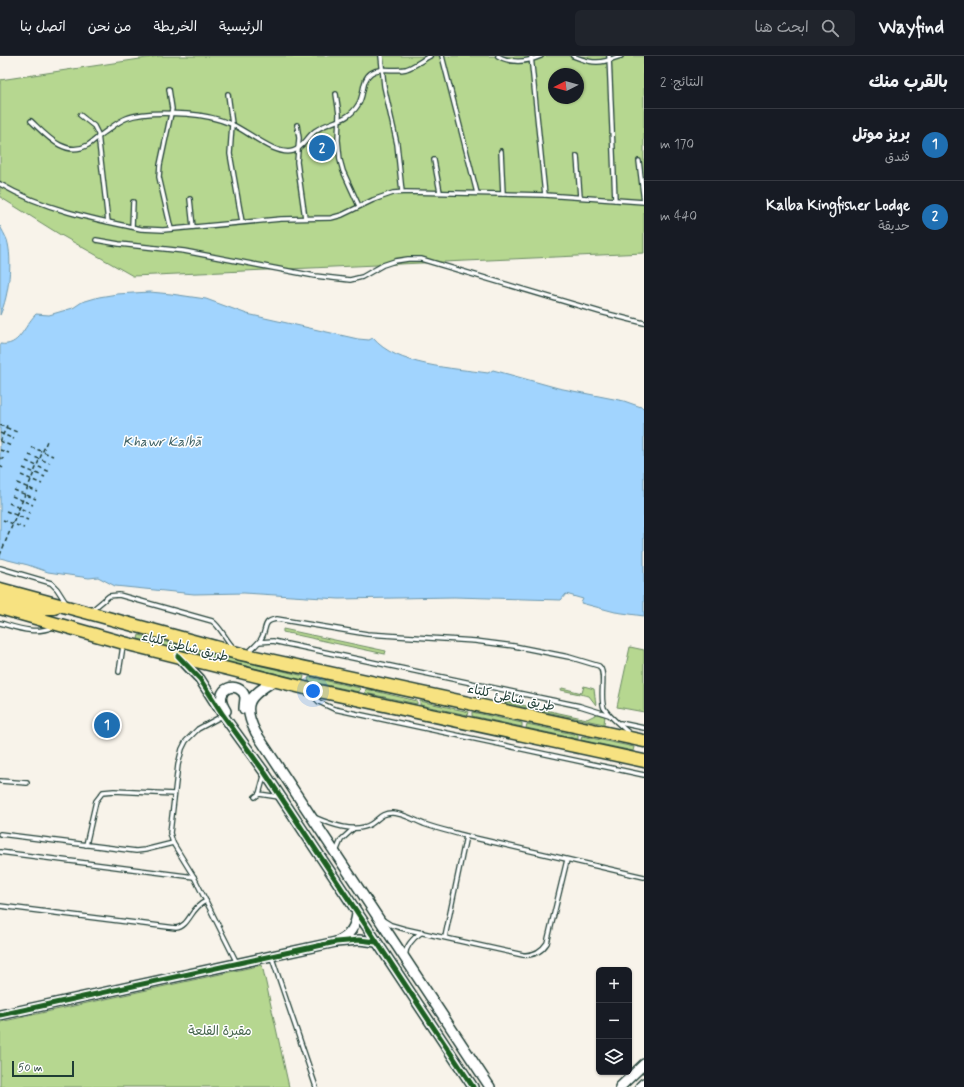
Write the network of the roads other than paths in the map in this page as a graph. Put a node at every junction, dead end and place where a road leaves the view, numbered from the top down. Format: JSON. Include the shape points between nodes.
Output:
{"nodes":[{"id":1,"x":381,"y":56,"type":"edge"},
{"id":2,"x":430,"y":56,"type":"edge"},
{"id":3,"x":442,"y":56,"type":"edge"},
{"id":4,"x":498,"y":56,"type":"edge"},
{"id":5,"x":541,"y":56,"type":"edge"},
{"id":6,"x":572,"y":56,"type":"edge"},
{"id":7,"x":621,"y":56,"type":"edge"},
{"id":8,"x":531,"y":58,"type":"edge"},
{"id":9,"x":609,"y":58,"type":"edge"},
{"id":10,"x":383,"y":69,"type":"junction"},
{"id":11,"x":169,"y":89,"type":"dead end"},
{"id":12,"x":228,"y":94,"type":"dead end"},
{"id":13,"x":336,"y":94,"type":"dead end"},
{"id":14,"x":171,"y":114,"type":"junction"},
{"id":15,"x":80,"y":116,"type":"dead end"},
{"id":16,"x":31,"y":121,"type":"dead end"},
{"id":17,"x":339,"y":121,"type":"junction"},
{"id":18,"x":232,"y":124,"type":"junction"},
{"id":19,"x":297,"y":125,"type":"dead end"},
{"id":20,"x":98,"y":137,"type":"junction"},
{"id":21,"x":298,"y":149,"type":"junction"},
{"id":22,"x":501,"y":151,"type":"dead end"},
{"id":23,"x":577,"y":156,"type":"dead end"},
{"id":24,"x":434,"y":160,"type":"dead end"},
{"id":25,"x":639,"y":161,"type":"dead end"},
{"id":26,"x":0,"y":184,"type":"edge"},
{"id":27,"x":402,"y":192,"type":"junction"},
{"id":28,"x":440,"y":192,"type":"junction"},
{"id":29,"x":477,"y":193,"type":"junction"},
{"id":30,"x":502,"y":194,"type":"junction"},
{"id":31,"x":545,"y":195,"type":"junction"},
{"id":32,"x":580,"y":197,"type":"junction"},
{"id":33,"x":190,"y":199,"type":"dead end"},
{"id":34,"x":615,"y":200,"type":"junction"},
{"id":35,"x":133,"y":202,"type":"dead end"},
{"id":36,"x":644,"y":202,"type":"edge"},
{"id":37,"x":359,"y":206,"type":"junction"},
{"id":38,"x":305,"y":218,"type":"junction"},
{"id":39,"x":108,"y":222,"type":"junction"},
{"id":40,"x":242,"y":222,"type":"junction"},
{"id":41,"x":132,"y":227,"type":"junction"},
{"id":42,"x":193,"y":227,"type":"junction"},
{"id":43,"x":171,"y":229,"type":"junction"},
{"id":44,"x":96,"y":240,"type":"dead end"},
{"id":45,"x":644,"y":323,"type":"edge"},
{"id":46,"x":0,"y":568,"type":"edge"},
{"id":47,"x":0,"y":589,"type":"edge"},
{"id":48,"x":0,"y":600,"type":"edge"},
{"id":49,"x":0,"y":608,"type":"edge"},
{"id":50,"x":69,"y":608,"type":"junction"},
{"id":51,"x":88,"y":613,"type":"junction"},
{"id":52,"x":0,"y":623,"type":"edge"},
{"id":53,"x":60,"y":625,"type":"junction"},
{"id":54,"x":124,"y":642,"type":"junction"},
{"id":55,"x":259,"y":642,"type":"junction"},
{"id":56,"x":243,"y":655,"type":"junction"},
{"id":57,"x":178,"y":656,"type":"junction"},
{"id":58,"x":119,"y":672,"type":"dead end"},
{"id":59,"x":274,"y":680,"type":"junction"},
{"id":60,"x":305,"y":688,"type":"junction"},
{"id":61,"x":223,"y":715,"type":"junction"},
{"id":62,"x":610,"y":715,"type":"junction"},
{"id":63,"x":620,"y":723,"type":"junction"},
{"id":64,"x":644,"y":728,"type":"edge"},
{"id":65,"x":237,"y":732,"type":"junction"},
{"id":66,"x":256,"y":733,"type":"junction"},
{"id":67,"x":640,"y":740,"type":"edge"},
{"id":68,"x":644,"y":761,"type":"edge"},
{"id":69,"x":265,"y":773,"type":"junction"},
{"id":70,"x":644,"y":775,"type":"edge"},
{"id":71,"x":0,"y":780,"type":"edge"},
{"id":72,"x":27,"y":783,"type":"dead end"},
{"id":73,"x":174,"y":794,"type":"junction"},
{"id":74,"x":259,"y":794,"type":"junction"},
{"id":75,"x":255,"y":797,"type":"dead end"},
{"id":76,"x":281,"y":798,"type":"junction"},
{"id":77,"x":310,"y":815,"type":"junction"},
{"id":78,"x":353,"y":829,"type":"junction"},
{"id":79,"x":0,"y":834,"type":"edge"},
{"id":80,"x":466,"y":836,"type":"junction"},
{"id":81,"x":173,"y":843,"type":"junction"},
{"id":82,"x":86,"y":845,"type":"junction"},
{"id":83,"x":0,"y":852,"type":"edge"},
{"id":84,"x":336,"y":854,"type":"junction"},
{"id":85,"x":567,"y":860,"type":"junction"},
{"id":86,"x":194,"y":877,"type":"junction"},
{"id":87,"x":644,"y":877,"type":"edge"},
{"id":88,"x":206,"y":901,"type":"junction"},
{"id":89,"x":0,"y":906,"type":"edge"},
{"id":90,"x":357,"y":912,"type":"junction"},
{"id":91,"x":378,"y":918,"type":"junction"},
{"id":92,"x":422,"y":932,"type":"junction"},
{"id":93,"x":446,"y":937,"type":"junction"},
{"id":94,"x":336,"y":942,"type":"junction"},
{"id":95,"x":376,"y":942,"type":"junction"},
{"id":96,"x":272,"y":956,"type":"junction"},
{"id":97,"x":405,"y":958,"type":"junction"},
{"id":98,"x":237,"y":963,"type":"junction"},
{"id":99,"x":0,"y":1015,"type":"edge"},
{"id":100,"x":644,"y":1064,"type":"edge"},
{"id":101,"x":644,"y":1083,"type":"edge"},
{"id":102,"x":316,"y":1087,"type":"edge"},
{"id":103,"x":473,"y":1087,"type":"edge"},
{"id":104,"x":490,"y":1087,"type":"edge"},
{"id":105,"x":620,"y":1087,"type":"edge"},
{"id":106,"x":640,"y":1087,"type":"edge"}],
"edges":[{"from":1,"to":10,"type":"lane"},
{"from":2,"to":10,"type":"lane","via":[[406,69]]},
{"from":3,"to":29,"type":"lane"},
{"from":4,"to":8,"type":"lane","via":[[512,61]]},
{"from":5,"to":8,"type":"lane"},
{"from":6,"to":9,"type":"lane","via":[[600,62]]},
{"from":7,"to":9,"type":"lane"},
{"from":8,"to":31,"type":"lane"},
{"from":9,"to":34,"type":"lane"},
{"from":10,"to":17,"type":"lane","via":[[366,77],[358,106]]},
{"from":10,"to":27,"type":"lane","via":[[384,86],[397,144]]},
{"from":11,"to":14,"type":"lane"},
{"from":12,"to":18,"type":"lane"},
{"from":13,"to":17,"type":"lane"},
{"from":14,"to":18,"type":"lane","via":[[209,116]]},
{"from":14,"to":20,"type":"lane","via":[[128,117]]},
{"from":14,"to":43,"type":"lane","via":[[159,171]]},
{"from":15,"to":20,"type":"lane","via":[[94,126]]},
{"from":16,"to":20,"type":"lane","via":[[54,142],[65,148],[82,147]]},
{"from":17,"to":21,"type":"lane","via":[[317,130]]},
{"from":17,"to":37,"type":"lane","via":[[340,160]]},
{"from":18,"to":21,"type":"lane","via":[[278,151]]},
{"from":18,"to":40,"type":"lane","via":[[230,154]]},
{"from":19,"to":21,"type":"lane"},
{"from":20,"to":39,"type":"lane"},
{"from":21,"to":38,"type":"lane","via":[[297,162]]},
{"from":22,"to":30,"type":"lane"},
{"from":23,"to":32,"type":"lane"},
{"from":24,"to":28,"type":"lane"},
{"from":25,"to":36,"type":"lane"},
{"from":26,"to":39,"type":"lane","via":[[56,209]]},
{"from":27,"to":28,"type":"lane"},
{"from":27,"to":37,"type":"lane","via":[[383,196]]},
{"from":28,"to":29,"type":"lane"},
{"from":29,"to":30,"type":"lane"},
{"from":30,"to":31,"type":"lane"},
{"from":31,"to":32,"type":"lane"},
{"from":32,"to":34,"type":"lane"},
{"from":33,"to":42,"type":"lane"},
{"from":34,"to":36,"type":"lane"},
{"from":35,"to":41,"type":"lane"},
{"from":37,"to":38,"type":"lane","via":[[336,217]]},
{"from":38,"to":40,"type":"lane"},
{"from":39,"to":41,"type":"lane"},
{"from":40,"to":42,"type":"lane"},
{"from":41,"to":43,"type":"lane"},
{"from":42,"to":43,"type":"lane"},
{"from":44,"to":45,"type":"lane","via":[[184,250],[315,276],[350,280],[395,261],[421,259]]},
{"from":46,"to":50,"type":"lane","via":[[51,583]]},
{"from":47,"to":50,"type":"highway","name":"طريق شاطئ كلباء"},
{"from":48,"to":50,"type":"highway","via":[[42,608]]},
{"from":49,"to":53,"type":"highway","name":"طريق شاطئ كلباء"},
{"from":50,"to":51,"type":"highway","name":"طريق شاطئ كلباء"},
{"from":51,"to":56,"type":"highway","name":"طريق شاطئ كلباء"},
{"from":51,"to":56,"type":"lane","via":[[109,596],[116,595],[208,619],[215,623],[228,643]]},
{"from":52,"to":53,"type":"lane","via":[[33,631],[44,631]]},
{"from":53,"to":54,"type":"highway","name":"طريق شاطئ كلباء"},
{"from":54,"to":57,"type":"highway","name":"طريق شاطئ كلباء"},
{"from":54,"to":58,"type":"lane"},
{"from":55,"to":56,"type":"lane"},
{"from":55,"to":62,"type":"lane","via":[[286,643],[580,706]]},
{"from":55,"to":62,"type":"lane","via":[[266,624],[278,619],[367,634],[475,642],[542,651],[599,666],[602,670],[602,702]]},
{"from":56,"to":67,"type":"highway","name":"طريق شاطئ كلباء"},
{"from":57,"to":59,"type":"highway","name":"طريق شاطئ كلباء"},
{"from":57,"to":61,"type":"street","via":[[200,679]]},
{"from":59,"to":60,"type":"highway","name":"طريق شاطئ كلباء"},
{"from":59,"to":66,"type":"street","via":[[258,690],[249,704],[248,715]]},
{"from":60,"to":68,"type":"highway","name":"طريق شاطئ كلباء"},
{"from":60,"to":70,"type":"lane","via":[[319,702],[334,709]]},
{"from":61,"to":65,"type":"street"},
{"from":61,"to":73,"type":"lane","via":[[198,729],[186,741],[179,757]]},
{"from":62,"to":63,"type":"lane"},
{"from":63,"to":64,"type":"lane"},
{"from":63,"to":67,"type":"lane"},
{"from":65,"to":66,"type":"street","via":[[220,699],[225,690],[231,688],[238,688],[243,692],[245,719]]},
{"from":65,"to":69,"type":"street"},
{"from":66,"to":77,"type":"street"},
{"from":69,"to":74,"type":"lane"},
{"from":69,"to":76,"type":"street"},
{"from":71,"to":72,"type":"lane"},
{"from":73,"to":81,"type":"lane","via":[[170,828]]},
{"from":73,"to":82,"type":"lane","via":[[103,792],[96,801]]},
{"from":74,"to":75,"type":"lane"},
{"from":74,"to":76,"type":"lane"},
{"from":76,"to":90,"type":"street"},
{"from":77,"to":78,"type":"lane"},
{"from":77,"to":84,"type":"street"},
{"from":78,"to":80,"type":"lane","via":[[365,827],[382,814],[392,813]]},
{"from":78,"to":84,"type":"lane","via":[[341,840]]},
{"from":79,"to":82,"type":"lane"},
{"from":80,"to":85,"type":"lane"},
{"from":80,"to":93,"type":"lane"},
{"from":81,"to":82,"type":"lane","via":[[136,851]]},
{"from":81,"to":86,"type":"lane"},
{"from":83,"to":86,"type":"lane"},
{"from":84,"to":91,"type":"street"},
{"from":85,"to":87,"type":"lane"},
{"from":85,"to":93,"type":"lane","via":[[548,942],[540,952],[523,955]]},
{"from":86,"to":88,"type":"lane"},
{"from":88,"to":89,"type":"lane","via":[[196,907],[184,925],[176,928]]},
{"from":88,"to":98,"type":"lane"},
{"from":90,"to":94,"type":"street","via":[[356,922],[351,930]]},
{"from":90,"to":95,"type":"street"},
{"from":91,"to":92,"type":"lane","via":[[398,927]]},
{"from":91,"to":97,"type":"street"},
{"from":92,"to":93,"type":"lane"},
{"from":92,"to":97,"type":"lane","via":[[410,942]]},
{"from":94,"to":95,"type":"street"},
{"from":94,"to":96,"type":"street"},
{"from":95,"to":103,"type":"street"},
{"from":96,"to":98,"type":"street"},
{"from":96,"to":102,"type":"lane"},
{"from":97,"to":104,"type":"street"},
{"from":98,"to":99,"type":"street"},
{"from":100,"to":105,"type":"street"},
{"from":101,"to":106,"type":"street"}]}
